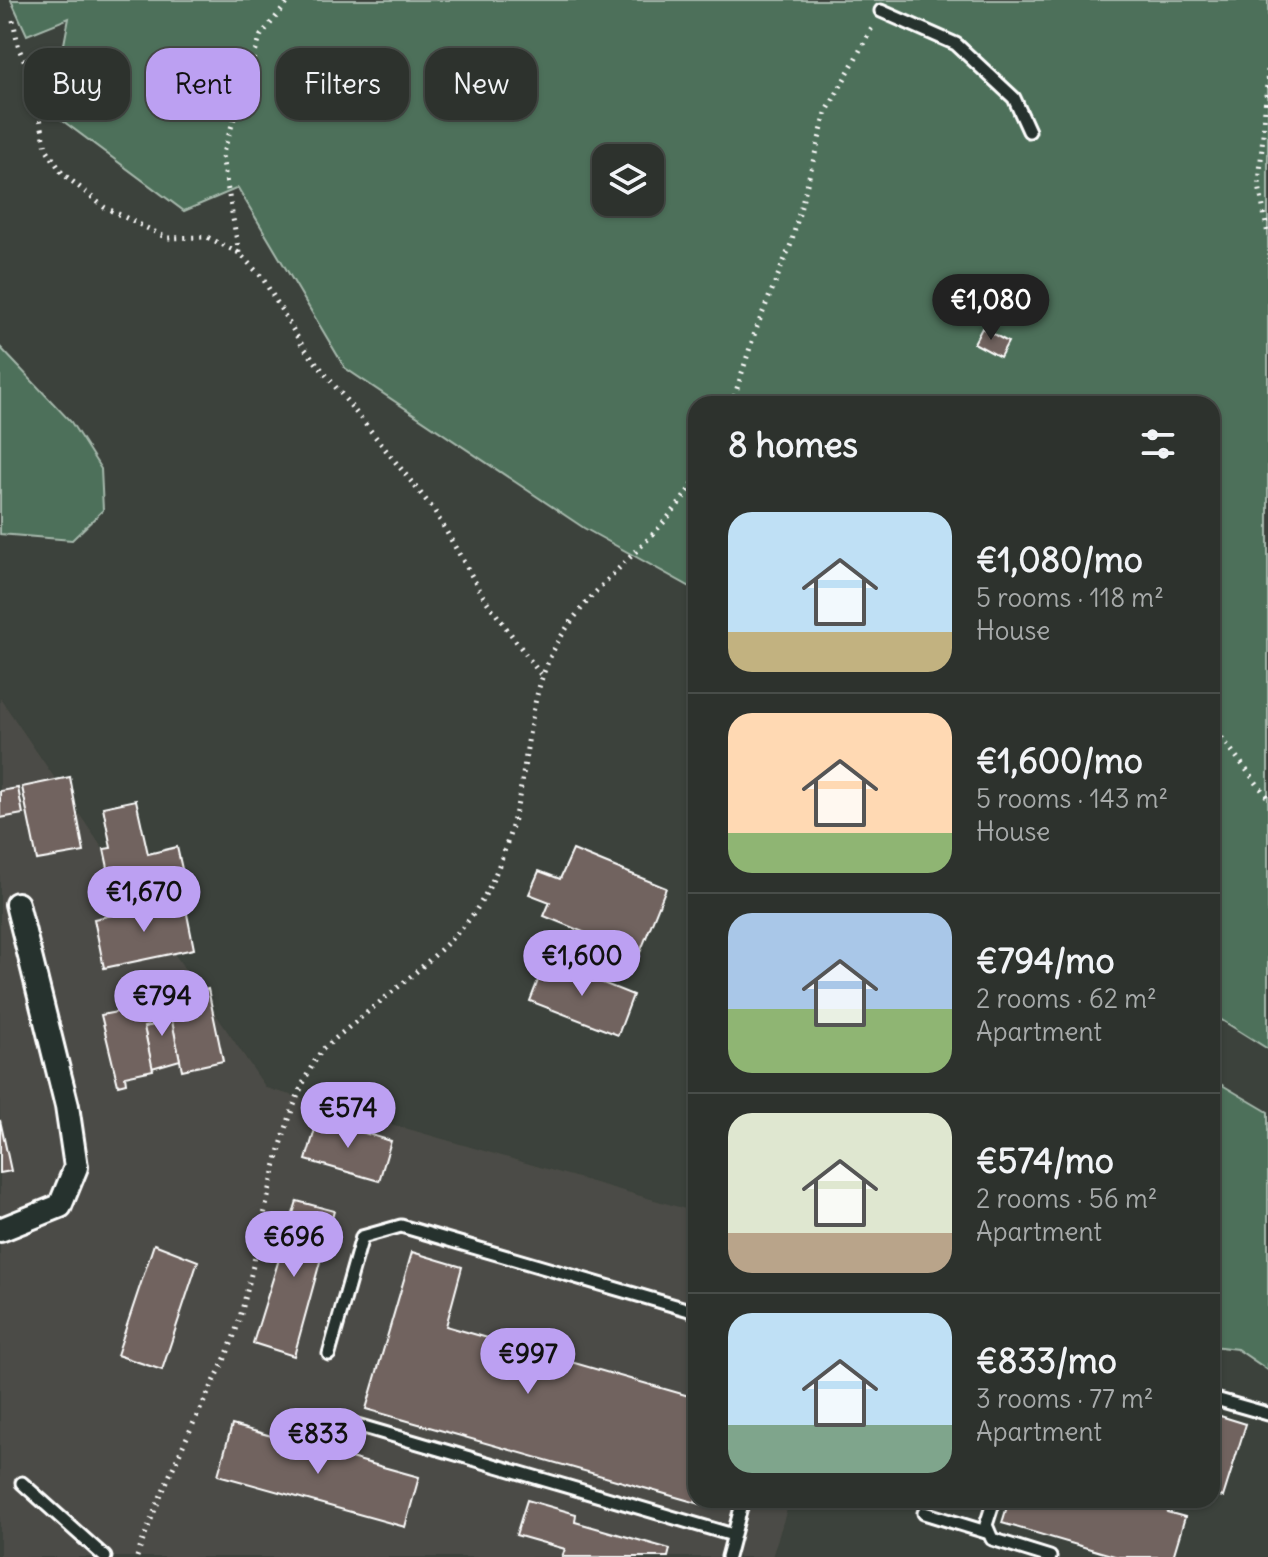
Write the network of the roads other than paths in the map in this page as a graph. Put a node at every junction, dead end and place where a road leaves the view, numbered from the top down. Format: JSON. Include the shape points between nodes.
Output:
{"nodes":[{"id":1,"x":881,"y":11,"type":"road end"},
{"id":2,"x":1029,"y":131,"type":"dead end"},
{"id":3,"x":17,"y":904,"type":"dead end"},
{"id":4,"x":0,"y":1230,"type":"edge"},
{"id":5,"x":688,"y":1310,"type":"edge"},
{"id":6,"x":329,"y":1354,"type":"dead end"},
{"id":7,"x":1220,"y":1400,"type":"edge"},
{"id":8,"x":1268,"y":1414,"type":"edge"},
{"id":9,"x":350,"y":1423,"type":"dead end"},
{"id":10,"x":22,"y":1483,"type":"dead end"},
{"id":11,"x":741,"y":1508,"type":"edge"},
{"id":12,"x":992,"y":1508,"type":"edge"},
{"id":13,"x":924,"y":1513,"type":"dead end"},
{"id":14,"x":986,"y":1532,"type":"junction"},
{"id":15,"x":733,"y":1535,"type":"junction"},
{"id":16,"x":105,"y":1557,"type":"edge"},
{"id":17,"x":728,"y":1557,"type":"edge"},
{"id":18,"x":1050,"y":1557,"type":"edge"}],
"edges":[{"from":1,"to":2,"type":"lane","via":[[956,44],[1014,98]]},
{"from":3,"to":4,"type":"street","via":[[67,1106],[76,1167],[60,1206]]},
{"from":5,"to":6,"type":"lane","via":[[401,1226],[362,1237]]},
{"from":7,"to":8,"type":"lane"},
{"from":9,"to":15,"type":"lane"},
{"from":10,"to":16,"type":"lane"},
{"from":11,"to":15,"type":"lane"},
{"from":12,"to":14,"type":"lane"},
{"from":13,"to":14,"type":"lane"},
{"from":14,"to":18,"type":"lane","via":[[992,1539]]},
{"from":15,"to":17,"type":"lane"}]}
